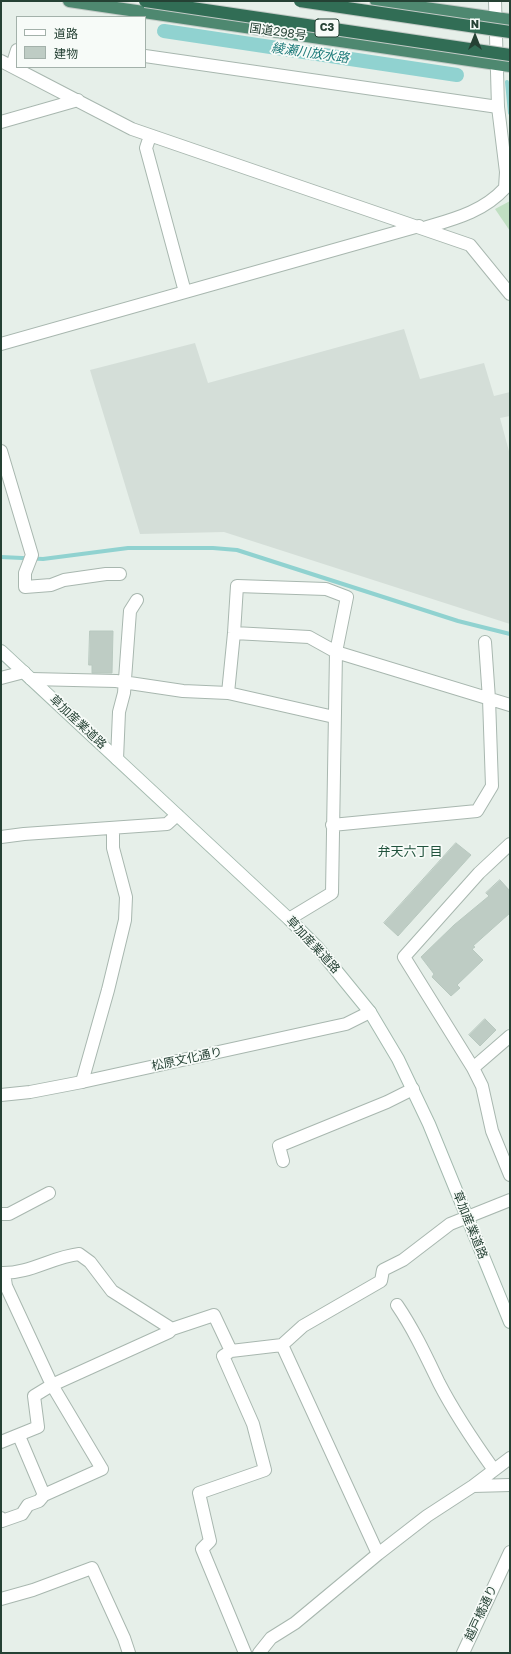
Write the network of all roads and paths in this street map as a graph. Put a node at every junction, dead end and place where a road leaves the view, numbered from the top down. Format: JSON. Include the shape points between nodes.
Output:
{"nodes":[{"id":1,"x":69,"y":1,"type":"edge"},
{"id":2,"x":145,"y":1,"type":"edge"},
{"id":3,"x":300,"y":1,"type":"edge"},
{"id":4,"x":376,"y":1,"type":"edge"},
{"id":5,"x":495,"y":1,"type":"edge"},
{"id":6,"x":495,"y":18,"type":"junction"},
{"id":7,"x":510,"y":20,"type":"edge"},
{"id":8,"x":510,"y":32,"type":"edge"},
{"id":9,"x":16,"y":51,"type":"edge"},
{"id":10,"x":510,"y":55,"type":"edge"},
{"id":11,"x":146,"y":56,"type":"edge"},
{"id":12,"x":6,"y":64,"type":"edge"},
{"id":13,"x":497,"y":64,"type":"junction"},
{"id":14,"x":510,"y":66,"type":"edge"},
{"id":15,"x":78,"y":100,"type":"junction"},
{"id":16,"x":498,"y":107,"type":"junction"},
{"id":17,"x":1,"y":122,"type":"edge"},
{"id":18,"x":150,"y":136,"type":"junction"},
{"id":19,"x":508,"y":188,"type":"edge"},
{"id":20,"x":422,"y":227,"type":"junction"},
{"id":21,"x":185,"y":292,"type":"junction"},
{"id":22,"x":510,"y":294,"type":"edge"},
{"id":23,"x":1,"y":344,"type":"edge"},
{"id":24,"x":1,"y":451,"type":"edge"},
{"id":25,"x":3,"y":464,"type":"edge"},
{"id":26,"x":120,"y":574,"type":"dead end"},
{"id":27,"x":137,"y":600,"type":"dead end"},
{"id":28,"x":234,"y":633,"type":"junction"},
{"id":29,"x":485,"y":642,"type":"dead end"},
{"id":30,"x":1,"y":651,"type":"edge"},
{"id":31,"x":336,"y":652,"type":"junction"},
{"id":32,"x":28,"y":676,"type":"junction"},
{"id":33,"x":1,"y":678,"type":"edge"},
{"id":34,"x":125,"y":682,"type":"junction"},
{"id":35,"x":228,"y":694,"type":"junction"},
{"id":36,"x":489,"y":699,"type":"junction"},
{"id":37,"x":510,"y":705,"type":"edge"},
{"id":38,"x":334,"y":717,"type":"junction"},
{"id":39,"x":117,"y":759,"type":"junction"},
{"id":40,"x":177,"y":814,"type":"junction"},
{"id":41,"x":332,"y":825,"type":"junction"},
{"id":42,"x":113,"y":828,"type":"junction"},
{"id":43,"x":2,"y":836,"type":"edge"},
{"id":44,"x":510,"y":844,"type":"edge"},
{"id":45,"x":289,"y":919,"type":"junction"},
{"id":46,"x":370,"y":1012,"type":"junction"},
{"id":47,"x":510,"y":1036,"type":"edge"},
{"id":48,"x":473,"y":1068,"type":"junction"},
{"id":49,"x":82,"y":1082,"type":"junction"},
{"id":50,"x":413,"y":1089,"type":"junction"},
{"id":51,"x":1,"y":1095,"type":"edge"},
{"id":52,"x":283,"y":1161,"type":"dead end"},
{"id":53,"x":510,"y":1174,"type":"edge"},
{"id":54,"x":49,"y":1193,"type":"dead end"},
{"id":55,"x":510,"y":1200,"type":"edge"},
{"id":56,"x":1,"y":1214,"type":"edge"},
{"id":57,"x":466,"y":1217,"type":"junction"},
{"id":58,"x":2,"y":1273,"type":"edge"},
{"id":59,"x":397,"y":1305,"type":"dead end"},
{"id":60,"x":510,"y":1322,"type":"edge"},
{"id":61,"x":172,"y":1329,"type":"junction"},
{"id":62,"x":282,"y":1346,"type":"junction"},
{"id":63,"x":231,"y":1351,"type":"junction"},
{"id":64,"x":52,"y":1385,"type":"junction"},
{"id":65,"x":19,"y":1436,"type":"junction"},
{"id":66,"x":1,"y":1442,"type":"edge"},
{"id":67,"x":510,"y":1458,"type":"edge"},
{"id":68,"x":494,"y":1470,"type":"junction"},
{"id":69,"x":510,"y":1485,"type":"edge"},
{"id":70,"x":473,"y":1486,"type":"junction"},
{"id":71,"x":44,"y":1495,"type":"junction"},
{"id":72,"x":1,"y":1518,"type":"edge"},
{"id":73,"x":510,"y":1552,"type":"edge"},
{"id":74,"x":378,"y":1554,"type":"junction"},
{"id":75,"x":1,"y":1599,"type":"edge"},
{"id":76,"x":129,"y":1653,"type":"edge"},
{"id":77,"x":245,"y":1653,"type":"edge"},
{"id":78,"x":259,"y":1653,"type":"edge"},
{"id":79,"x":463,"y":1653,"type":"edge"}],
"edges":[{"from":1,"to":13,"type":"highway","name":"国道298号"},
{"from":2,"to":10,"type":"highway","number":"C3","bridge":true},
{"from":3,"to":8,"type":"highway","number":"C3","bridge":true},
{"from":4,"to":6,"type":"highway"},
{"from":5,"to":6,"type":"street"},
{"from":6,"to":7,"type":"highway"},
{"from":6,"to":13,"type":"street"},
{"from":9,"to":12,"type":"street"},
{"from":11,"to":16,"type":"street"},
{"from":12,"to":15,"type":"street"},
{"from":13,"to":14,"type":"highway","name":"国道298号"},
{"from":13,"to":16,"type":"street"},
{"from":15,"to":17,"type":"street"},
{"from":15,"to":18,"type":"street"},
{"from":16,"to":19,"type":"street"},
{"from":18,"to":20,"type":"street"},
{"from":18,"to":21,"type":"street","via":[[146,148]]},
{"from":19,"to":20,"type":"street","via":[[475,211]]},
{"from":20,"to":21,"type":"street"},
{"from":20,"to":22,"type":"street","via":[[470,245]]},
{"from":21,"to":23,"type":"street"},
{"from":24,"to":25,"type":"street"},
{"from":25,"to":26,"type":"street","via":[[32,555],[25,573],[25,588],[51,586],[64,580]]},
{"from":27,"to":34,"type":"street","via":[[130,611]]},
{"from":28,"to":31,"type":"street","via":[[309,637]]},
{"from":28,"to":31,"type":"street","via":[[237,586],[326,589],[347,597]]},
{"from":28,"to":35,"type":"street"},
{"from":29,"to":36,"type":"street"},
{"from":30,"to":32,"type":"street","name":"草加産業道路"},
{"from":31,"to":36,"type":"street"},
{"from":31,"to":38,"type":"street"},
{"from":32,"to":33,"type":"street"},
{"from":32,"to":34,"type":"street"},
{"from":32,"to":39,"type":"street","name":"草加産業道路"},
{"from":34,"to":35,"type":"street","via":[[183,691]]},
{"from":34,"to":39,"type":"street","via":[[119,712]]},
{"from":35,"to":38,"type":"street"},
{"from":36,"to":37,"type":"street"},
{"from":36,"to":41,"type":"street","via":[[492,786],[477,811]]},
{"from":38,"to":41,"type":"street"},
{"from":39,"to":40,"type":"street","name":"草加産業道路"},
{"from":40,"to":42,"type":"street","via":[[167,824]]},
{"from":40,"to":45,"type":"street","name":"草加産業道路"},
{"from":41,"to":45,"type":"street","via":[[332,893]]},
{"from":42,"to":43,"type":"street"},
{"from":42,"to":49,"type":"street","via":[[113,848],[126,897],[125,920]]},
{"from":44,"to":48,"type":"street","via":[[479,873],[404,956]]},
{"from":45,"to":46,"type":"street","name":"草加産業道路","via":[[317,947]]},
{"from":46,"to":49,"type":"street","name":"松原文化通り","via":[[346,1024]]},
{"from":46,"to":50,"type":"street","name":"草加産業道路"},
{"from":47,"to":48,"type":"street"},
{"from":48,"to":53,"type":"street","via":[[482,1086],[492,1131]]},
{"from":49,"to":51,"type":"street","name":"松原文化通り"},
{"from":50,"to":52,"type":"street","via":[[279,1146]]},
{"from":50,"to":57,"type":"street","name":"草加産業道路"},
{"from":54,"to":56,"type":"street","via":[[9,1214]]},
{"from":55,"to":57,"type":"street"},
{"from":57,"to":60,"type":"street","name":"草加産業道路"},
{"from":57,"to":62,"type":"street","via":[[450,1224],[403,1260],[383,1270],[381,1281],[303,1326]]},
{"from":58,"to":61,"type":"street","via":[[28,1270],[66,1255],[79,1254],[90,1262],[112,1291]]},
{"from":58,"to":64,"type":"street"},
{"from":59,"to":68,"type":"street","via":[[422,1345],[455,1411]]},
{"from":61,"to":63,"type":"street","via":[[214,1315]]},
{"from":61,"to":64,"type":"street"},
{"from":62,"to":63,"type":"street"},
{"from":62,"to":74,"type":"street"},
{"from":63,"to":77,"type":"street","via":[[223,1356],[253,1424],[265,1470],[199,1493],[210,1541],[202,1549]]},
{"from":64,"to":65,"type":"street","via":[[34,1396],[38,1427]]},
{"from":64,"to":71,"type":"street","via":[[102,1469]]},
{"from":65,"to":66,"type":"street"},
{"from":65,"to":71,"type":"street"},
{"from":67,"to":68,"type":"street"},
{"from":68,"to":70,"type":"street"},
{"from":69,"to":70,"type":"street"},
{"from":70,"to":74,"type":"street","via":[[427,1516]]},
{"from":71,"to":72,"type":"street","via":[[39,1501],[28,1505],[22,1514],[2,1521]]},
{"from":73,"to":79,"type":"street","name":"越戸橋通り"},
{"from":74,"to":78,"type":"street","via":[[295,1623],[272,1638]]},
{"from":75,"to":76,"type":"street","via":[[92,1568]]}]}
